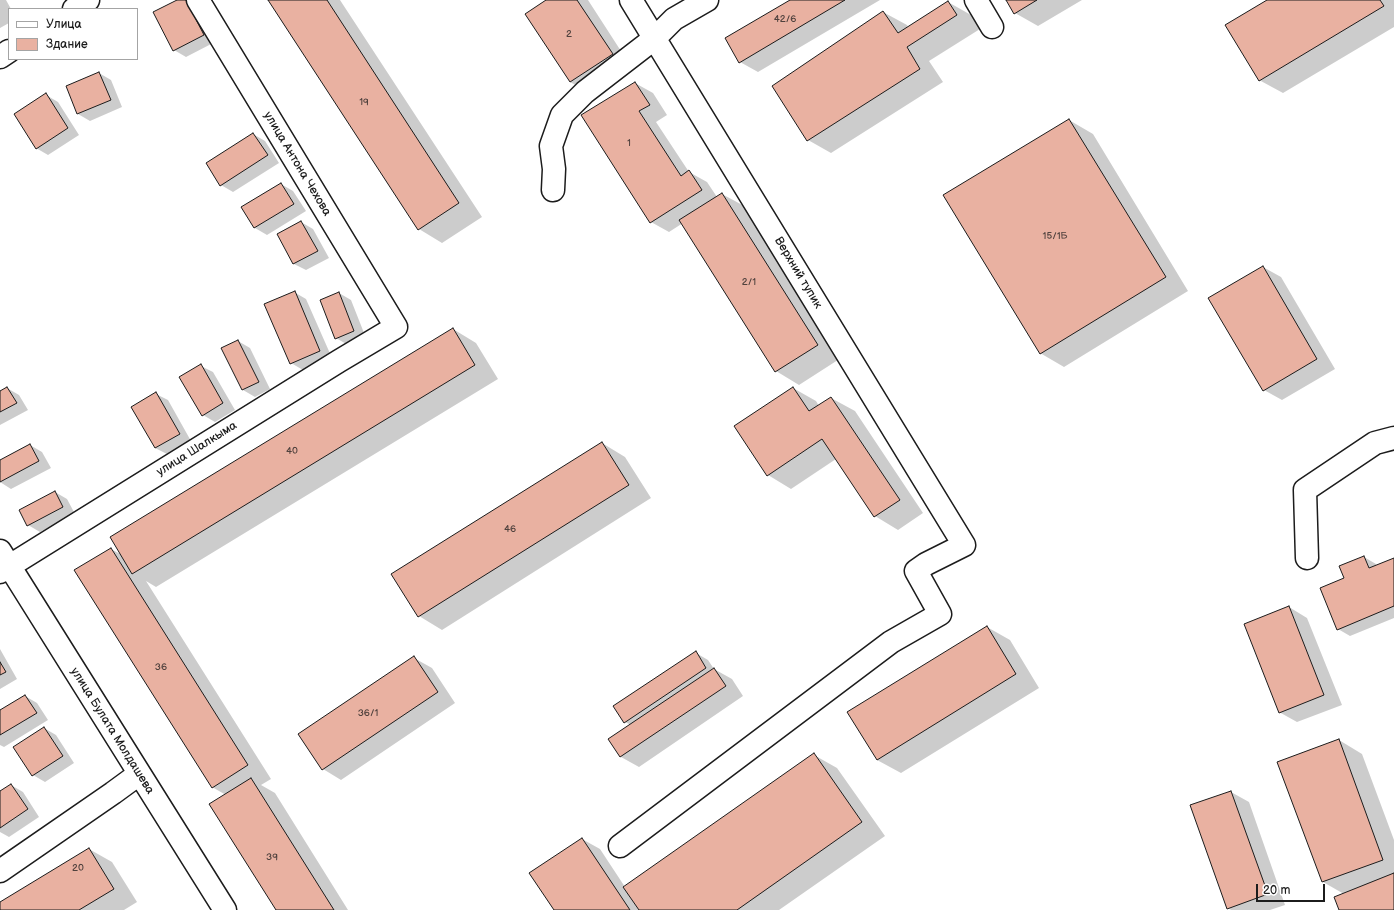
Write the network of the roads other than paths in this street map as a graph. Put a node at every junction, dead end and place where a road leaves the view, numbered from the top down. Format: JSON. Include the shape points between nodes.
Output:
{"nodes":[{"id":1,"x":88,"y":0,"type":"edge"},
{"id":2,"x":198,"y":0,"type":"edge"},
{"id":3,"x":631,"y":0,"type":"edge"},
{"id":4,"x":708,"y":0,"type":"edge"},
{"id":5,"x":976,"y":0,"type":"edge"},
{"id":6,"x":76,"y":8,"type":"edge"},
{"id":7,"x":992,"y":27,"type":"dead end"},
{"id":8,"x":655,"y":38,"type":"junction"},
{"id":9,"x":553,"y":190,"type":"dead end"},
{"id":10,"x":396,"y":327,"type":"joint"},
{"id":11,"x":1394,"y":438,"type":"edge"},
{"id":12,"x":1307,"y":558,"type":"dead end"},
{"id":13,"x":3,"y":563,"type":"edge"},
{"id":14,"x":139,"y":774,"type":"junction"},
{"id":15,"x":620,"y":846,"type":"dead end"},
{"id":16,"x":0,"y":871,"type":"edge"},
{"id":17,"x":225,"y":910,"type":"edge"}],
"edges":[{"from":1,"to":6,"type":"street"},
{"from":2,"to":10,"type":"street","name":"улица Антона Чехова"},
{"from":3,"to":8,"type":"street","name":"Верхний тупик"},
{"from":4,"to":8,"type":"street","via":[[674,19]]},
{"from":5,"to":7,"type":"street"},
{"from":8,"to":9,"type":"street","via":[[585,92],[562,115],[550,146],[554,169]]},
{"from":8,"to":15,"type":"street","name":"Верхний тупик","via":[[964,545],[916,571],[940,614],[891,642]]},
{"from":10,"to":13,"type":"street","name":"улица Шалкыма"},
{"from":11,"to":12,"type":"street","via":[[1375,443],[1305,490]]},
{"from":13,"to":14,"type":"street","name":"улица Булата Молдашева"},
{"from":14,"to":16,"type":"street"},
{"from":14,"to":17,"type":"street","name":"улица Булата Молдашева"}]}
